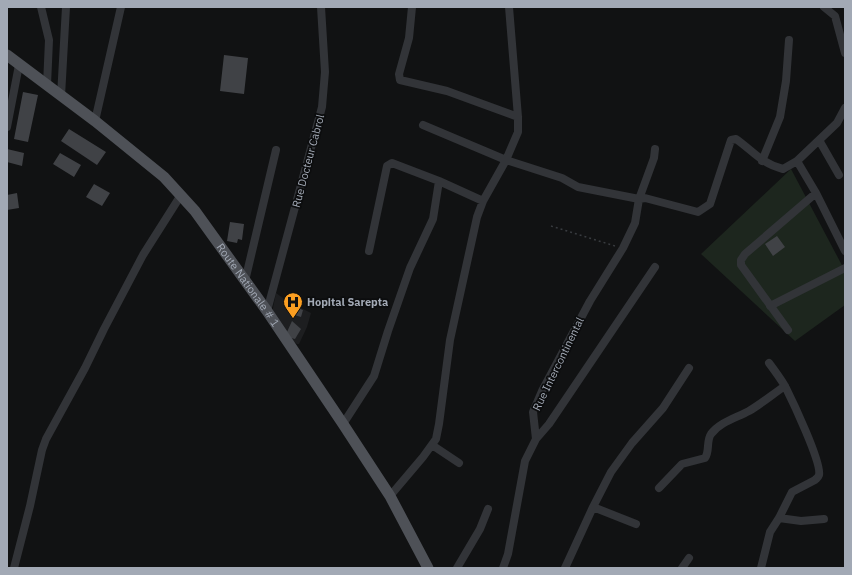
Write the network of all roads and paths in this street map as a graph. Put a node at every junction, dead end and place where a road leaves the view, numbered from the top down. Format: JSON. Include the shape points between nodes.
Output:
{"nodes":[{"id":1,"x":41,"y":7,"type":"edge"},
{"id":2,"x":66,"y":7,"type":"edge"},
{"id":3,"x":121,"y":7,"type":"edge"},
{"id":4,"x":320,"y":7,"type":"edge"},
{"id":5,"x":412,"y":7,"type":"edge"},
{"id":6,"x":510,"y":7,"type":"edge"},
{"id":7,"x":824,"y":7,"type":"edge"},
{"id":8,"x":789,"y":40,"type":"dead end"},
{"id":9,"x":845,"y":53,"type":"edge"},
{"id":10,"x":7,"y":56,"type":"edge"},
{"id":11,"x":19,"y":65,"type":"junction"},
{"id":12,"x":47,"y":85,"type":"junction"},
{"id":13,"x":61,"y":96,"type":"junction"},
{"id":14,"x":845,"y":108,"type":"edge"},
{"id":15,"x":518,"y":116,"type":"junction"},
{"id":16,"x":95,"y":121,"type":"junction"},
{"id":17,"x":423,"y":125,"type":"dead end"},
{"id":18,"x":7,"y":127,"type":"edge"},
{"id":19,"x":819,"y":140,"type":"junction"},
{"id":20,"x":655,"y":149,"type":"dead end"},
{"id":21,"x":276,"y":150,"type":"dead end"},
{"id":22,"x":506,"y":160,"type":"junction"},
{"id":23,"x":762,"y":161,"type":"junction"},
{"id":24,"x":797,"y":161,"type":"junction"},
{"id":25,"x":839,"y":176,"type":"dead end"},
{"id":26,"x":439,"y":181,"type":"junction"},
{"id":27,"x":816,"y":193,"type":"junction"},
{"id":28,"x":181,"y":195,"type":"junction"},
{"id":29,"x":642,"y":198,"type":"junction"},
{"id":30,"x":483,"y":201,"type":"junction"},
{"id":31,"x":551,"y":226,"type":"dead end"},
{"id":32,"x":623,"y":248,"type":"junction"},
{"id":33,"x":369,"y":251,"type":"dead end"},
{"id":34,"x":845,"y":251,"type":"edge"},
{"id":35,"x":655,"y":267,"type":"dead end"},
{"id":36,"x":845,"y":268,"type":"edge"},
{"id":37,"x":246,"y":281,"type":"junction"},
{"id":38,"x":770,"y":306,"type":"junction"},
{"id":39,"x":267,"y":311,"type":"junction"},
{"id":40,"x":788,"y":330,"type":"dead end"},
{"id":41,"x":769,"y":363,"type":"dead end"},
{"id":42,"x":689,"y":368,"type":"dead end"},
{"id":43,"x":785,"y":386,"type":"junction"},
{"id":44,"x":343,"y":424,"type":"junction"},
{"id":45,"x":536,"y":439,"type":"junction"},
{"id":46,"x":432,"y":446,"type":"junction"},
{"id":47,"x":459,"y":464,"type":"dead end"},
{"id":48,"x":659,"y":488,"type":"dead end"},
{"id":49,"x":390,"y":496,"type":"junction"},
{"id":50,"x":593,"y":507,"type":"junction"},
{"id":51,"x":488,"y":509,"type":"dead end"},
{"id":52,"x":779,"y":518,"type":"junction"},
{"id":53,"x":824,"y":519,"type":"dead end"},
{"id":54,"x":636,"y":524,"type":"dead end"},
{"id":55,"x":689,"y":558,"type":"dead end"},
{"id":56,"x":14,"y":568,"type":"edge"},
{"id":57,"x":428,"y":568,"type":"edge"},
{"id":58,"x":457,"y":568,"type":"edge"},
{"id":59,"x":503,"y":568,"type":"edge"},
{"id":60,"x":565,"y":568,"type":"edge"},
{"id":61,"x":682,"y":568,"type":"edge"},
{"id":62,"x":761,"y":568,"type":"edge"}],
"edges":[{"from":1,"to":12,"type":"street","via":[[49,40]]},
{"from":2,"to":13,"type":"street"},
{"from":3,"to":16,"type":"street"},
{"from":4,"to":39,"type":"street","name":"Rue Docteur Cabrol","via":[[325,72],[322,107]]},
{"from":5,"to":15,"type":"street","via":[[409,38],[399,74],[400,80],[447,91]]},
{"from":6,"to":15,"type":"street"},
{"from":7,"to":9,"type":"street","via":[[834,16]]},
{"from":8,"to":23,"type":"street","via":[[780,117]]},
{"from":10,"to":11,"type":"main road","name":"Route Nationale # 1"},
{"from":11,"to":12,"type":"main road","name":"Route Nationale # 1"},
{"from":11,"to":18,"type":"street"},
{"from":12,"to":13,"type":"main road","name":"Route Nationale # 1"},
{"from":13,"to":16,"type":"main road","name":"Route Nationale # 1"},
{"from":14,"to":19,"type":"street","via":[[837,123]]},
{"from":15,"to":22,"type":"street","via":[[518,132]]},
{"from":16,"to":28,"type":"main road","name":"Route Nationale # 1","via":[[164,177]]},
{"from":17,"to":22,"type":"street"},
{"from":19,"to":24,"type":"street"},
{"from":19,"to":25,"type":"street"},
{"from":20,"to":29,"type":"street","name":"Rue Intercontinental"},
{"from":21,"to":37,"type":"street"},
{"from":22,"to":29,"type":"street","via":[[562,178],[578,187]]},
{"from":22,"to":30,"type":"street"},
{"from":23,"to":24,"type":"street","via":[[783,169]]},
{"from":23,"to":29,"type":"street","via":[[744,145],[731,140],[710,204],[698,212]]},
{"from":24,"to":27,"type":"street"},
{"from":26,"to":30,"type":"street"},
{"from":26,"to":33,"type":"street","via":[[392,164],[387,166]]},
{"from":26,"to":44,"type":"street","via":[[433,219],[410,268],[374,376]]},
{"from":27,"to":34,"type":"street"},
{"from":27,"to":38,"type":"street","via":[[741,260],[741,265]]},
{"from":28,"to":37,"type":"main road","name":"Route Nationale # 1","via":[[196,211]]},
{"from":28,"to":56,"type":"street","via":[[143,255],[46,439]]},
{"from":29,"to":32,"type":"street","name":"Rue Intercontinental","via":[[635,223]]},
{"from":30,"to":46,"type":"street","via":[[477,217],[450,340],[439,424]]},
{"from":31,"to":32,"type":"path"},
{"from":32,"to":45,"type":"street","name":"Rue Intercontinental","via":[[590,301],[542,391],[533,412]]},
{"from":35,"to":45,"type":"street","via":[[549,424]]},
{"from":36,"to":38,"type":"street"},
{"from":37,"to":39,"type":"main road","name":"Route Nationale # 1"},
{"from":38,"to":40,"type":"street"},
{"from":39,"to":44,"type":"main road","name":"Route Nationale # 1"},
{"from":41,"to":43,"type":"street"},
{"from":42,"to":50,"type":"street","via":[[663,408],[611,472]]},
{"from":43,"to":48,"type":"street","via":[[750,411],[723,424],[709,438],[705,458],[682,464]]},
{"from":43,"to":52,"type":"street","via":[[802,421],[819,474],[815,480],[792,492]]},
{"from":44,"to":49,"type":"main road","name":"Route Nationale # 1"},
{"from":45,"to":59,"type":"street","via":[[525,462],[508,554]]},
{"from":46,"to":47,"type":"street"},
{"from":46,"to":49,"type":"street"},
{"from":49,"to":57,"type":"main road","name":"Route Nationale # 1"},
{"from":50,"to":54,"type":"street"},
{"from":50,"to":60,"type":"street"},
{"from":51,"to":58,"type":"street"},
{"from":52,"to":53,"type":"street","via":[[801,521]]},
{"from":52,"to":62,"type":"street","via":[[770,532]]},
{"from":55,"to":61,"type":"street"}]}
